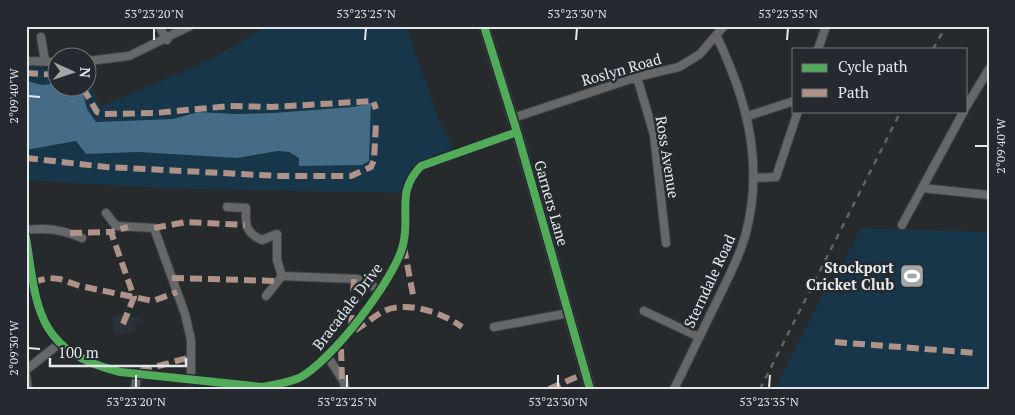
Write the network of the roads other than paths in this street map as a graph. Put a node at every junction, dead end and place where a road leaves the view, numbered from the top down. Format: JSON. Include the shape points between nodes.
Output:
{"nodes":[{"id":1,"x":159,"y":26,"type":"edge"},
{"id":2,"x":190,"y":26,"type":"edge"},
{"id":3,"x":484,"y":26,"type":"edge"},
{"id":4,"x":724,"y":26,"type":"edge"},
{"id":5,"x":825,"y":29,"type":"dead end"},
{"id":6,"x":41,"y":37,"type":"dead end"},
{"id":7,"x":717,"y":37,"type":"junction"},
{"id":8,"x":167,"y":40,"type":"junction"},
{"id":9,"x":818,"y":48,"type":"edge"},
{"id":10,"x":98,"y":59,"type":"edge"},
{"id":11,"x":26,"y":61,"type":"edge"},
{"id":12,"x":45,"y":61,"type":"junction"},
{"id":13,"x":48,"y":61,"type":"edge"},
{"id":14,"x":989,"y":69,"type":"edge"},
{"id":15,"x":638,"y":77,"type":"junction"},
{"id":16,"x":792,"y":102,"type":"edge"},
{"id":17,"x":968,"y":103,"type":"edge"},
{"id":18,"x":798,"y":112,"type":"edge"},
{"id":19,"x":963,"y":112,"type":"edge"},
{"id":20,"x":748,"y":116,"type":"junction"},
{"id":21,"x":512,"y":118,"type":"junction"},
{"id":22,"x":517,"y":132,"type":"junction"},
{"id":23,"x":754,"y":178,"type":"junction"},
{"id":24,"x":922,"y":188,"type":"junction"},
{"id":25,"x":989,"y":195,"type":"edge"},
{"id":26,"x":227,"y":207,"type":"dead end"},
{"id":27,"x":106,"y":213,"type":"dead end"},
{"id":28,"x":902,"y":225,"type":"dead end"},
{"id":29,"x":26,"y":230,"type":"edge"},
{"id":30,"x":26,"y":237,"type":"edge"},
{"id":31,"x":82,"y":238,"type":"dead end"},
{"id":32,"x":666,"y":243,"type":"dead end"},
{"id":33,"x":282,"y":276,"type":"junction"},
{"id":34,"x":380,"y":290,"type":"junction"},
{"id":35,"x":266,"y":296,"type":"dead end"},
{"id":36,"x":644,"y":311,"type":"dead end"},
{"id":37,"x":569,"y":313,"type":"junction"},
{"id":38,"x":494,"y":328,"type":"dead end"},
{"id":39,"x":699,"y":337,"type":"junction"},
{"id":40,"x":60,"y":343,"type":"junction"},
{"id":41,"x":328,"y":357,"type":"junction"},
{"id":42,"x":26,"y":370,"type":"edge"},
{"id":43,"x":137,"y":374,"type":"junction"},
{"id":44,"x":26,"y":375,"type":"edge"},
{"id":45,"x":191,"y":381,"type":"junction"},
{"id":46,"x":262,"y":388,"type":"edge"},
{"id":47,"x":28,"y":389,"type":"edge"},
{"id":48,"x":135,"y":389,"type":"edge"},
{"id":49,"x":345,"y":389,"type":"edge"},
{"id":50,"x":590,"y":389,"type":"edge"},
{"id":51,"x":674,"y":389,"type":"edge"}],
"edges":[{"from":1,"to":8,"type":"street"},
{"from":2,"to":8,"type":"street"},
{"from":3,"to":21,"type":"street","name":"Garners Lane"},
{"from":4,"to":7,"type":"street","name":"Roslyn Road"},
{"from":5,"to":9,"type":"street"},
{"from":6,"to":12,"type":"street"},
{"from":7,"to":15,"type":"street","name":"Roslyn Road","via":[[700,54],[679,67]]},
{"from":7,"to":20,"type":"street","name":"Sterndale Road","via":[[734,72]]},
{"from":8,"to":10,"type":"street","via":[[129,56]]},
{"from":11,"to":12,"type":"street"},
{"from":12,"to":13,"type":"street"},
{"from":14,"to":17,"type":"street"},
{"from":15,"to":21,"type":"street","name":"Roslyn Road"},
{"from":15,"to":32,"type":"street","name":"Ross Avenue","via":[[654,135]]},
{"from":16,"to":20,"type":"street"},
{"from":18,"to":23,"type":"street","via":[[776,177]]},
{"from":19,"to":24,"type":"street"},
{"from":20,"to":23,"type":"street","name":"Sterndale Road"},
{"from":21,"to":22,"type":"street","name":"Garners Lane"},
{"from":22,"to":34,"type":"street","name":"Bracadale Drive","via":[[421,166],[410,177],[404,193],[404,244]]},
{"from":22,"to":37,"type":"street","name":"Garners Lane"},
{"from":23,"to":39,"type":"street","name":"Sterndale Road","via":[[746,234],[736,262]]},
{"from":24,"to":25,"type":"street"},
{"from":24,"to":28,"type":"street"},
{"from":26,"to":33,"type":"street","via":[[246,208],[245,225],[251,235],[262,240],[277,234],[277,260]]},
{"from":27,"to":45,"type":"street","via":[[116,226],[154,228],[185,314],[191,340]]},
{"from":29,"to":31,"type":"street","via":[[45,227]]},
{"from":30,"to":40,"type":"street","name":"Bracadale Drive","via":[[40,313]]},
{"from":33,"to":34,"type":"street","via":[[358,279]]},
{"from":33,"to":35,"type":"street"},
{"from":34,"to":41,"type":"street","name":"Bracadale Drive"},
{"from":36,"to":39,"type":"street"},
{"from":37,"to":38,"type":"street"},
{"from":37,"to":50,"type":"street","name":"Garners Lane"},
{"from":39,"to":51,"type":"street","name":"Sterndale Road"},
{"from":40,"to":42,"type":"street"},
{"from":40,"to":43,"type":"street","name":"Bracadale Drive","via":[[77,356],[99,366]]},
{"from":41,"to":46,"type":"street","name":"Bracadale Drive","via":[[299,378]]},
{"from":41,"to":49,"type":"street"},
{"from":43,"to":45,"type":"street","name":"Bracadale Drive"},
{"from":43,"to":48,"type":"street"},
{"from":44,"to":47,"type":"street"},
{"from":45,"to":46,"type":"street","name":"Bracadale Drive"}]}
